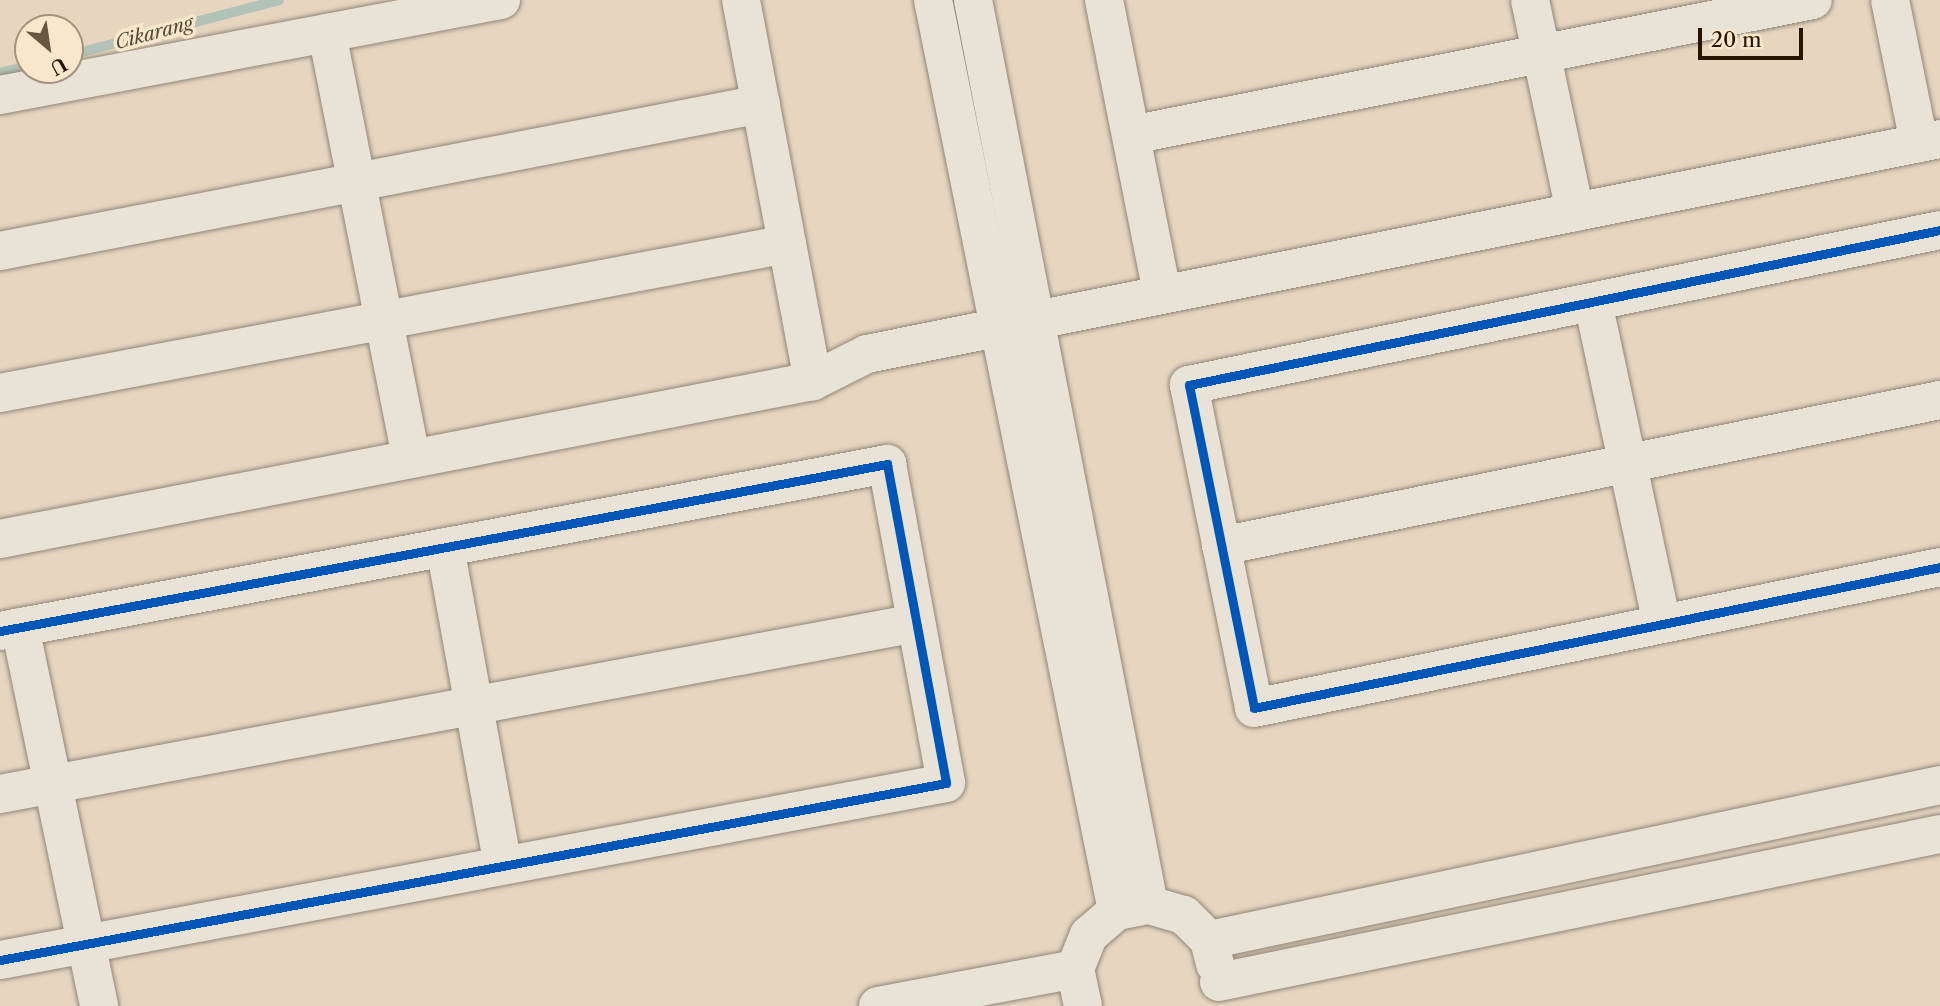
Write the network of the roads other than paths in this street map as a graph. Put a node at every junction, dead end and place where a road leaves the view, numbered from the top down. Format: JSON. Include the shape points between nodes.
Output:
{"nodes":[{"id":1,"x":501,"y":0,"type":"edge"},
{"id":2,"x":741,"y":0,"type":"edge"},
{"id":3,"x":933,"y":0,"type":"edge"},
{"id":4,"x":973,"y":0,"type":"edge"},
{"id":5,"x":1104,"y":0,"type":"edge"},
{"id":6,"x":1530,"y":0,"type":"edge"},
{"id":7,"x":1813,"y":0,"type":"edge"},
{"id":8,"x":1890,"y":0,"type":"edge"},
{"id":9,"x":327,"y":33,"type":"junction"},
{"id":10,"x":1542,"y":54,"type":"junction"},
{"id":11,"x":0,"y":95,"type":"edge"},
{"id":12,"x":761,"y":104,"type":"junction"},
{"id":13,"x":1131,"y":135,"type":"junction"},
{"id":14,"x":1929,"y":141,"type":"edge"},
{"id":15,"x":356,"y":182,"type":"junction"},
{"id":16,"x":1575,"y":212,"type":"junction"},
{"id":17,"x":1940,"y":231,"type":"edge"},
{"id":18,"x":787,"y":244,"type":"junction"},
{"id":19,"x":0,"y":251,"type":"edge"},
{"id":20,"x":1162,"y":294,"type":"junction"},
{"id":21,"x":1593,"y":302,"type":"junction"},
{"id":22,"x":384,"y":320,"type":"junction"},
{"id":23,"x":1017,"y":324,"type":"junction"},
{"id":24,"x":813,"y":381,"type":"junction"},
{"id":25,"x":0,"y":393,"type":"edge"},
{"id":26,"x":1940,"y":400,"type":"edge"},
{"id":27,"x":411,"y":459,"type":"junction"},
{"id":28,"x":1628,"y":463,"type":"junction"},
{"id":29,"x":0,"y":539,"type":"edge"},
{"id":30,"x":1221,"y":545,"type":"junction"},
{"id":31,"x":445,"y":547,"type":"junction"},
{"id":32,"x":1940,"y":567,"type":"edge"},
{"id":33,"x":916,"y":623,"type":"junction"},
{"id":34,"x":1662,"y":624,"type":"junction"},
{"id":35,"x":10,"y":629,"type":"edge"},
{"id":36,"x":474,"y":706,"type":"junction"},
{"id":37,"x":53,"y":783,"type":"junction"},
{"id":38,"x":1940,"y":785,"type":"edge"},
{"id":39,"x":0,"y":793,"type":"edge"},
{"id":40,"x":1940,"y":834,"type":"edge"},
{"id":41,"x":1594,"y":859,"type":"junction"},
{"id":42,"x":503,"y":865,"type":"junction"},
{"id":43,"x":1600,"y":904,"type":"junction"},
{"id":44,"x":1133,"y":908,"type":"junction"},
{"id":45,"x":1209,"y":940,"type":"junction"},
{"id":46,"x":86,"y":943,"type":"junction"},
{"id":47,"x":0,"y":960,"type":"edge"},
{"id":48,"x":1075,"y":969,"type":"junction"},
{"id":49,"x":1215,"y":994,"type":"edge"},
{"id":50,"x":99,"y":1006,"type":"edge"},
{"id":51,"x":878,"y":1006,"type":"edge"},
{"id":52,"x":1083,"y":1006,"type":"edge"}],
"edges":[{"from":1,"to":9,"type":"street"},
{"from":2,"to":12,"type":"street"},
{"from":3,"to":23,"type":"street"},
{"from":4,"to":23,"type":"street"},
{"from":5,"to":13,"type":"street"},
{"from":6,"to":10,"type":"street"},
{"from":7,"to":10,"type":"street"},
{"from":8,"to":14,"type":"street"},
{"from":9,"to":11,"type":"street"},
{"from":9,"to":15,"type":"street"},
{"from":10,"to":13,"type":"street"},
{"from":10,"to":16,"type":"street"},
{"from":12,"to":15,"type":"street"},
{"from":12,"to":18,"type":"street"},
{"from":13,"to":20,"type":"street"},
{"from":14,"to":16,"type":"street"},
{"from":15,"to":19,"type":"street"},
{"from":15,"to":22,"type":"street"},
{"from":16,"to":20,"type":"street"},
{"from":17,"to":21,"type":"street"},
{"from":18,"to":22,"type":"street"},
{"from":18,"to":24,"type":"street"},
{"from":20,"to":23,"type":"street"},
{"from":21,"to":28,"type":"street"},
{"from":21,"to":30,"type":"street","via":[[1189,384]]},
{"from":22,"to":25,"type":"street"},
{"from":22,"to":27,"type":"street"},
{"from":23,"to":24,"type":"street","via":[[867,354]]},
{"from":23,"to":44,"type":"street"},
{"from":24,"to":27,"type":"street"},
{"from":26,"to":28,"type":"street"},
{"from":27,"to":29,"type":"street"},
{"from":28,"to":30,"type":"street"},
{"from":28,"to":34,"type":"street"},
{"from":30,"to":34,"type":"street","via":[[1254,708]]},
{"from":31,"to":33,"type":"street","via":[[887,464]]},
{"from":31,"to":35,"type":"street"},
{"from":31,"to":36,"type":"street"},
{"from":32,"to":34,"type":"street"},
{"from":33,"to":36,"type":"street"},
{"from":33,"to":42,"type":"street","via":[[946,783]]},
{"from":35,"to":37,"type":"street"},
{"from":36,"to":37,"type":"street"},
{"from":36,"to":42,"type":"street"},
{"from":37,"to":39,"type":"street"},
{"from":37,"to":46,"type":"street"},
{"from":38,"to":41,"type":"street"},
{"from":40,"to":43,"type":"street"},
{"from":41,"to":43,"type":"street"},
{"from":41,"to":45,"type":"street"},
{"from":42,"to":46,"type":"street"},
{"from":43,"to":49,"type":"street"},
{"from":44,"to":45,"type":"street","via":[[1184,915]]},
{"from":44,"to":48,"type":"street","via":[[1089,934]]},
{"from":45,"to":49,"type":"street"},
{"from":46,"to":47,"type":"street"},
{"from":46,"to":50,"type":"street"},
{"from":48,"to":51,"type":"street"},
{"from":48,"to":52,"type":"street"}]}
